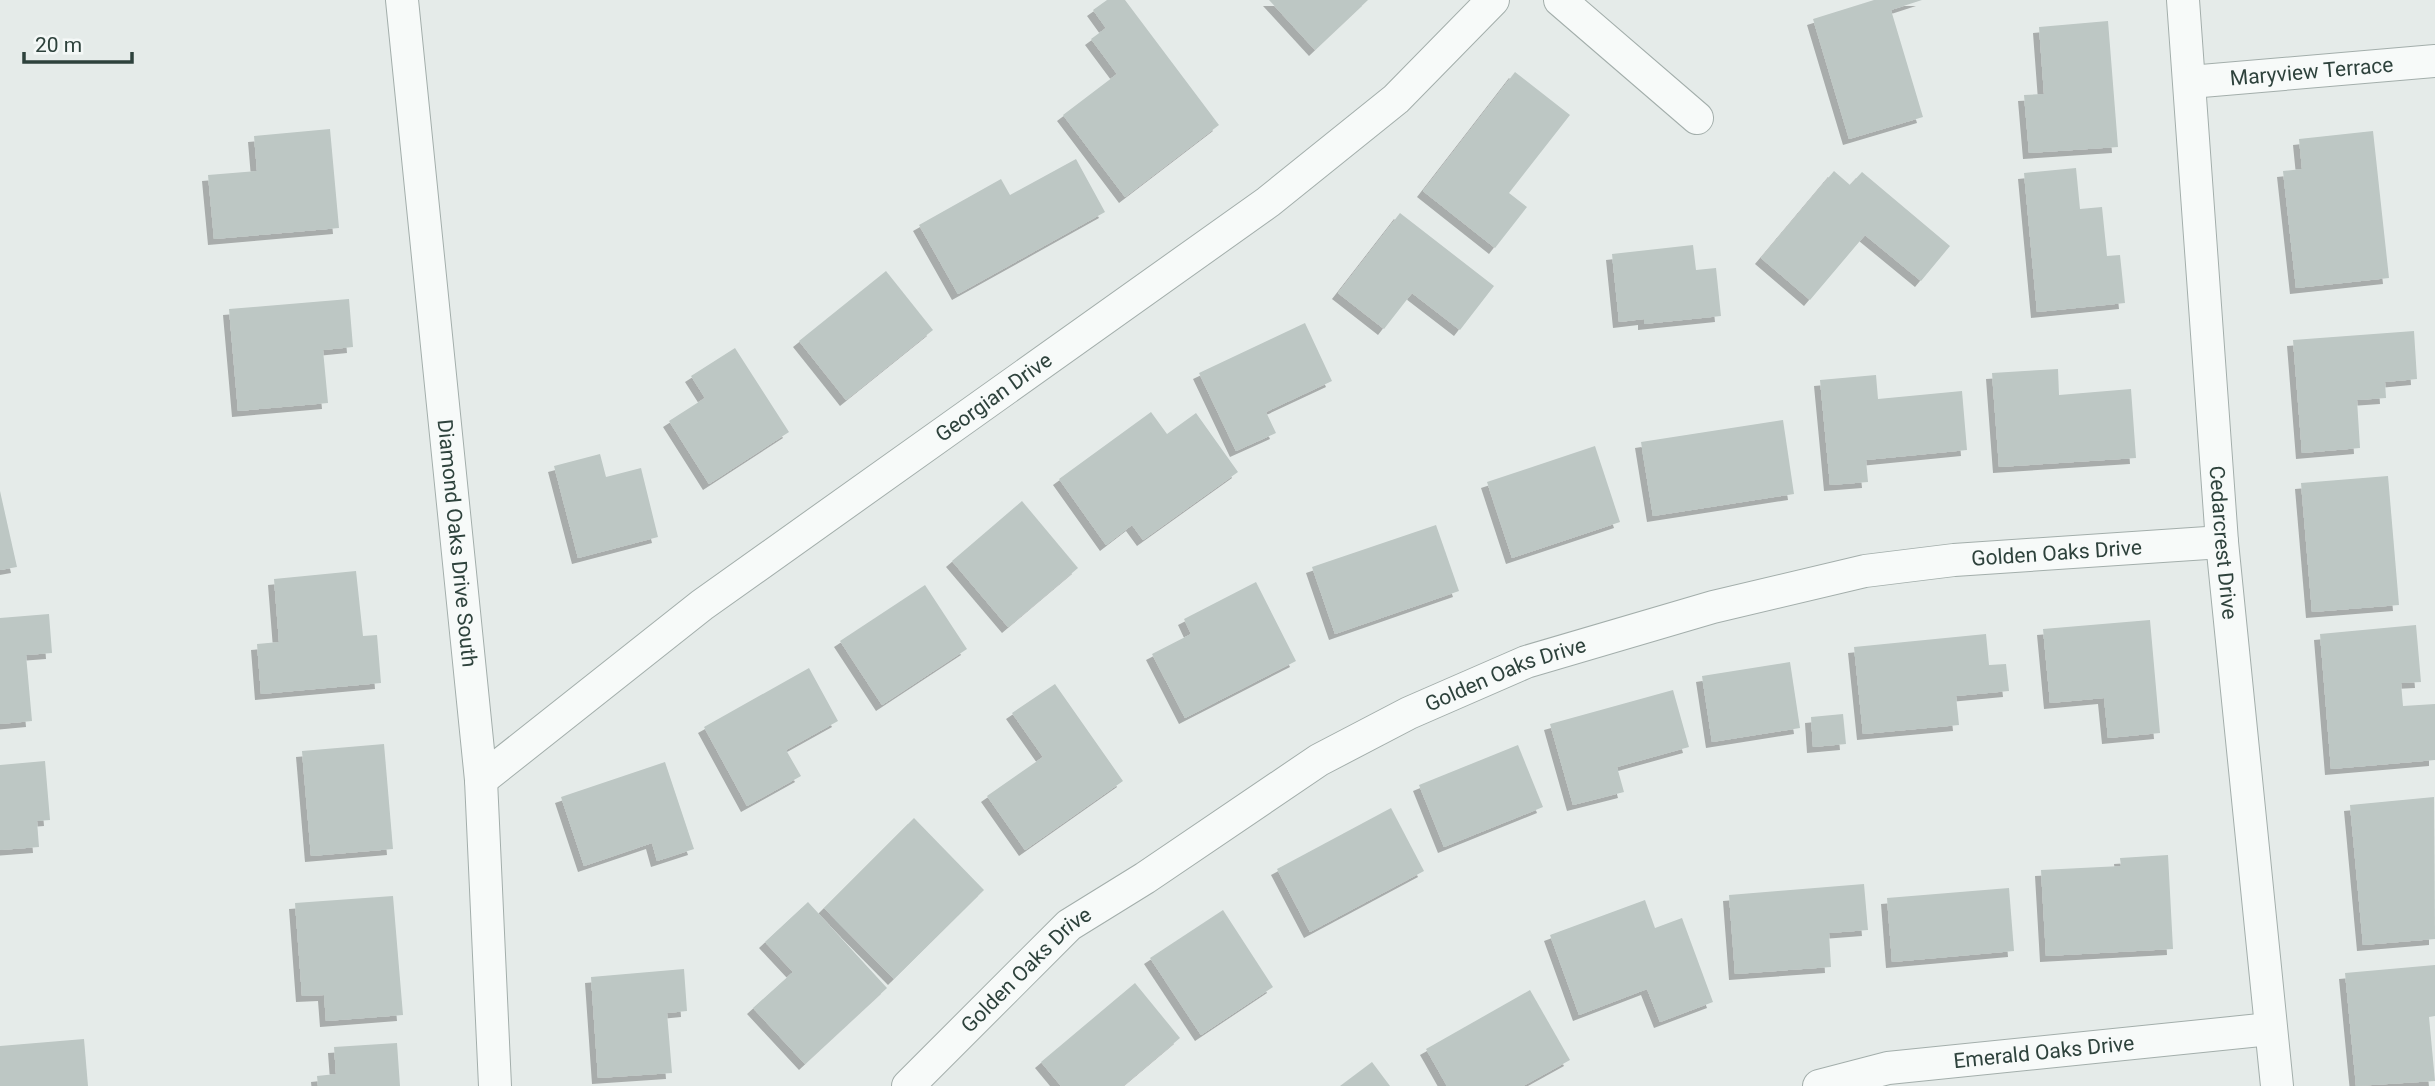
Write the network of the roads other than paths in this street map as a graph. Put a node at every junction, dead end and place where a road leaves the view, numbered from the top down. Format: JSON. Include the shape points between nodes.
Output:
{"nodes":[{"id":1,"x":402,"y":0,"type":"edge"},
{"id":2,"x":1493,"y":0,"type":"edge"},
{"id":3,"x":1560,"y":0,"type":"edge"},
{"id":4,"x":2183,"y":0,"type":"edge"},
{"id":5,"x":2435,"y":61,"type":"edge"},
{"id":6,"x":2190,"y":82,"type":"junction"},
{"id":7,"x":1697,"y":118,"type":"dead end"},
{"id":8,"x":2222,"y":541,"type":"junction"},
{"id":9,"x":481,"y":780,"type":"junction"},
{"id":10,"x":2270,"y":1029,"type":"junction"},
{"id":11,"x":495,"y":1086,"type":"edge"},
{"id":12,"x":908,"y":1086,"type":"edge"},
{"id":13,"x":1819,"y":1086,"type":"edge"},
{"id":14,"x":2277,"y":1086,"type":"edge"}],
"edges":[{"from":1,"to":9,"type":"street","name":"Diamond Oaks Drive South"},
{"from":2,"to":9,"type":"street","name":"Georgian Drive","via":[[1396,99],[1269,202],[702,605]]},
{"from":3,"to":7,"type":"street"},
{"from":4,"to":6,"type":"street","name":"Cedarcrest Drive"},
{"from":5,"to":6,"type":"street","name":"Maryview Terrace"},
{"from":6,"to":8,"type":"street","name":"Cedarcrest Drive"},
{"from":8,"to":10,"type":"street","name":"Cedarcrest Drive"},
{"from":8,"to":12,"type":"street","name":"Golden Oaks Drive","via":[[1954,560],[1865,571],[1713,607],[1526,662],[1409,713],[1319,760],[1069,925]]},
{"from":9,"to":11,"type":"street","name":"Diamond Oaks Drive South"},
{"from":10,"to":13,"type":"street","name":"Emerald Oaks Drive","via":[[1888,1068]]},
{"from":10,"to":14,"type":"street","name":"Cedarcrest Drive"}]}
